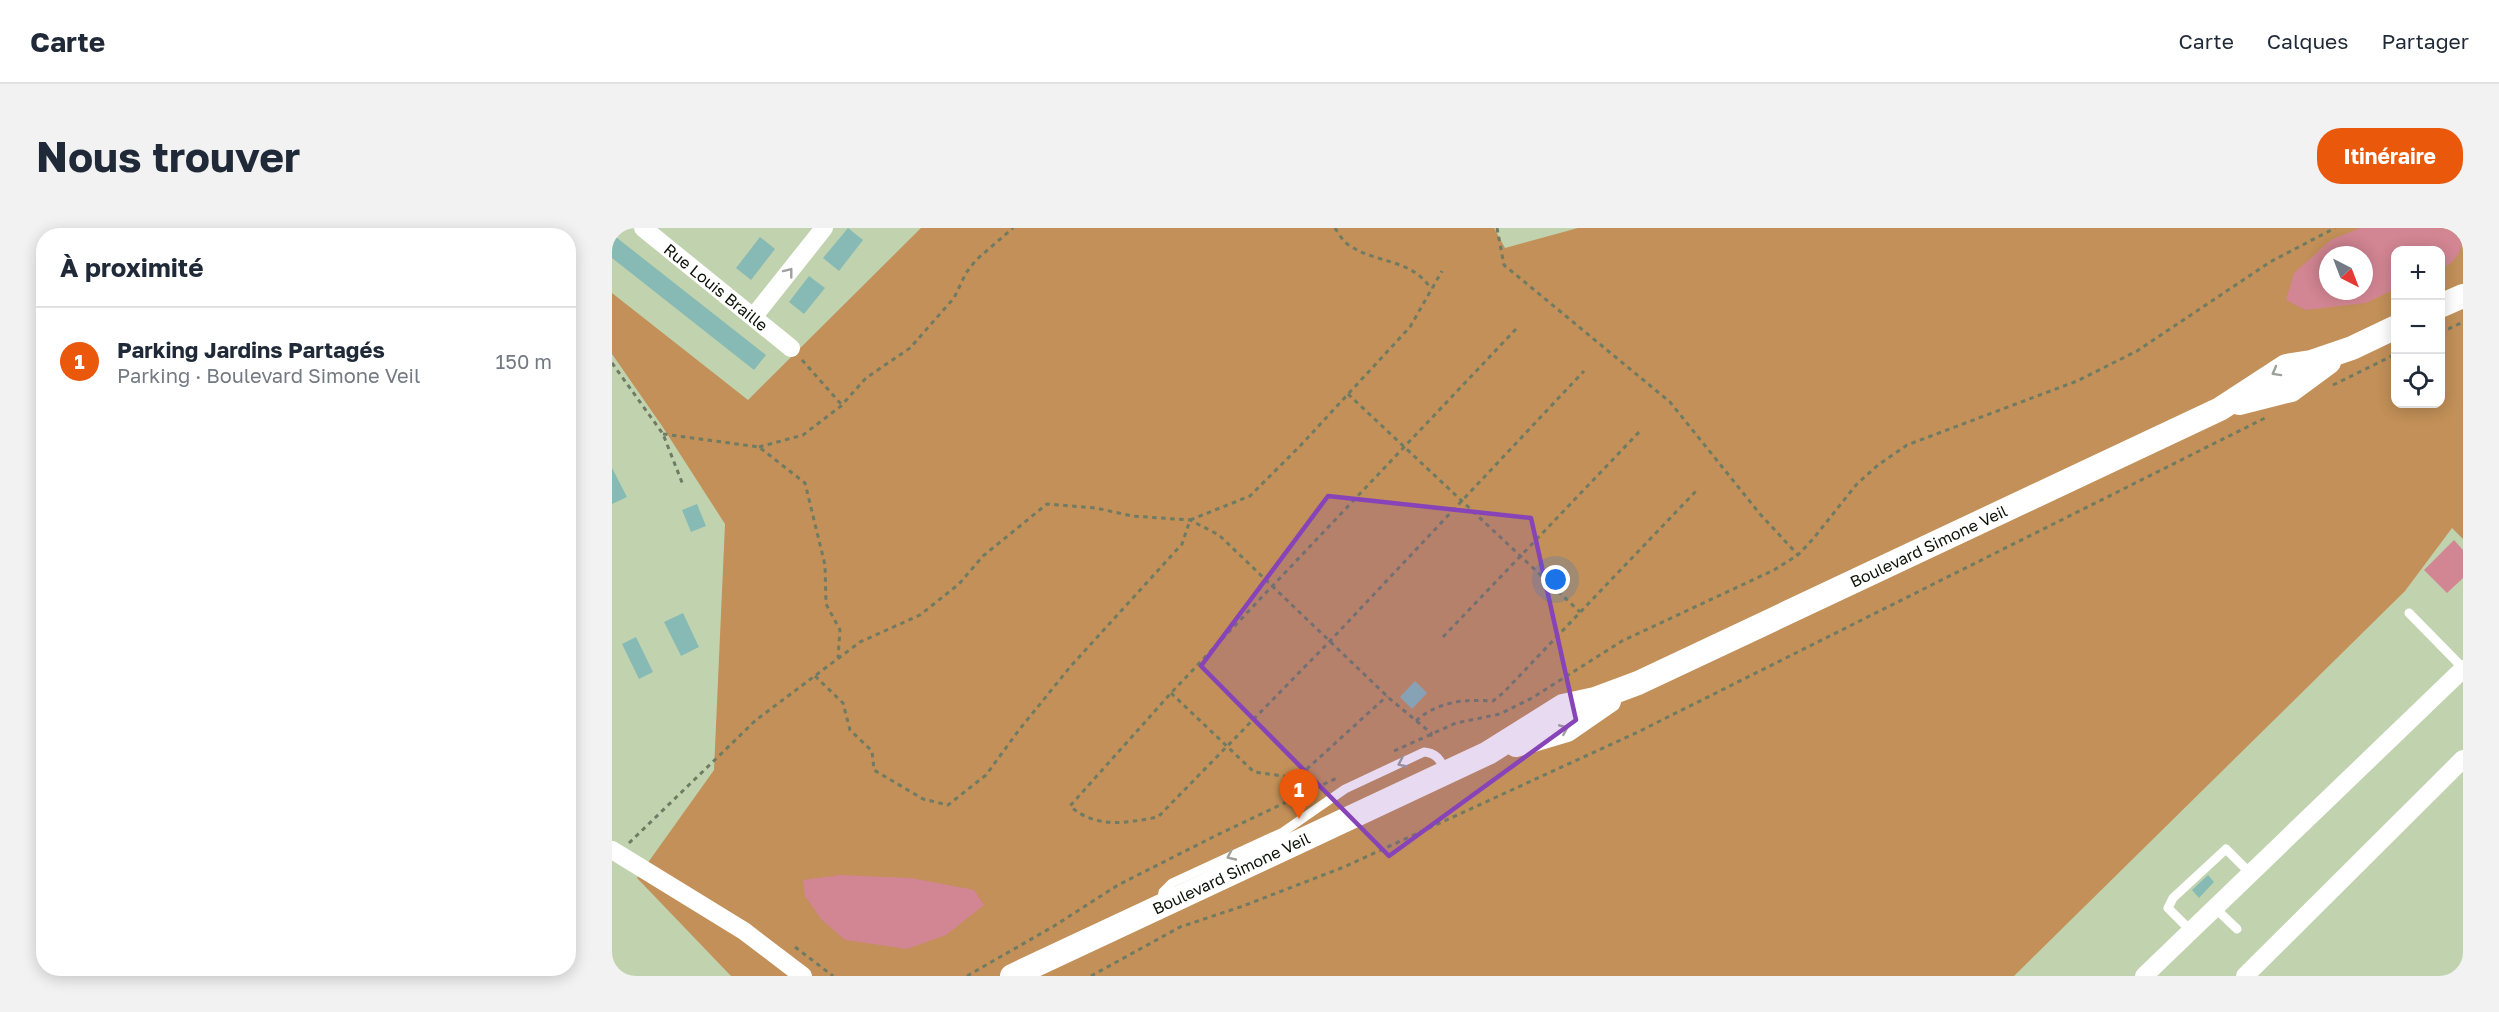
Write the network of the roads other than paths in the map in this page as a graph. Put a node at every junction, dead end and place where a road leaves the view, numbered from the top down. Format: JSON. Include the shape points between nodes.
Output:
{"nodes":[{"id":1,"x":643,"y":228,"type":"edge"},
{"id":2,"x":824,"y":228,"type":"edge"},
{"id":3,"x":2463,"y":296,"type":"edge"},
{"id":4,"x":2445,"y":304,"type":"edge"},
{"id":5,"x":754,"y":316,"type":"junction"},
{"id":6,"x":2391,"y":329,"type":"edge"},
{"id":7,"x":790,"y":348,"type":"road end"},
{"id":8,"x":2409,"y":613,"type":"dead end"},
{"id":9,"x":2463,"y":668,"type":"edge"},
{"id":10,"x":2463,"y":759,"type":"edge"},
{"id":11,"x":620,"y":847,"type":"edge"},
{"id":12,"x":2250,"y":873,"type":"junction"},
{"id":13,"x":2215,"y":908,"type":"junction"},
{"id":14,"x":2237,"y":929,"type":"dead end"},
{"id":15,"x":2191,"y":931,"type":"junction"},
{"id":16,"x":1071,"y":949,"type":"junction"},
{"id":17,"x":803,"y":976,"type":"edge"},
{"id":18,"x":1012,"y":976,"type":"edge"},
{"id":19,"x":1024,"y":976,"type":"edge"},
{"id":20,"x":2144,"y":976,"type":"edge"},
{"id":21,"x":2245,"y":976,"type":"edge"}],
"edges":[{"from":1,"to":5,"type":"street","name":"Rue Louis Braille"},
{"from":5,"to":2,"type":"street","one_way":true},
{"from":3,"to":4,"type":"main road"},
{"from":5,"to":7,"type":"street","name":"Rue Louis Braille"},
{"from":6,"to":16,"type":"main road","name":"Boulevard Simone Veil","via":[[2352,348],[2291,390],[2220,409],[1638,683],[1566,730],[1488,753]]},
{"from":8,"to":9,"type":"lane"},
{"from":9,"to":12,"type":"street"},
{"from":10,"to":21,"type":"street"},
{"from":11,"to":17,"type":"street"},
{"from":12,"to":13,"type":"street"},
{"from":12,"to":15,"type":"lane","via":[[2226,849],[2173,898],[2168,908]]},
{"from":13,"to":14,"type":"lane"},
{"from":13,"to":15,"type":"street"},
{"from":15,"to":20,"type":"street"},
{"from":16,"to":18,"type":"main road","name":"Boulevard Simone Veil"},
{"from":16,"to":19,"type":"main road","name":"Boulevard Simone Veil"}]}
